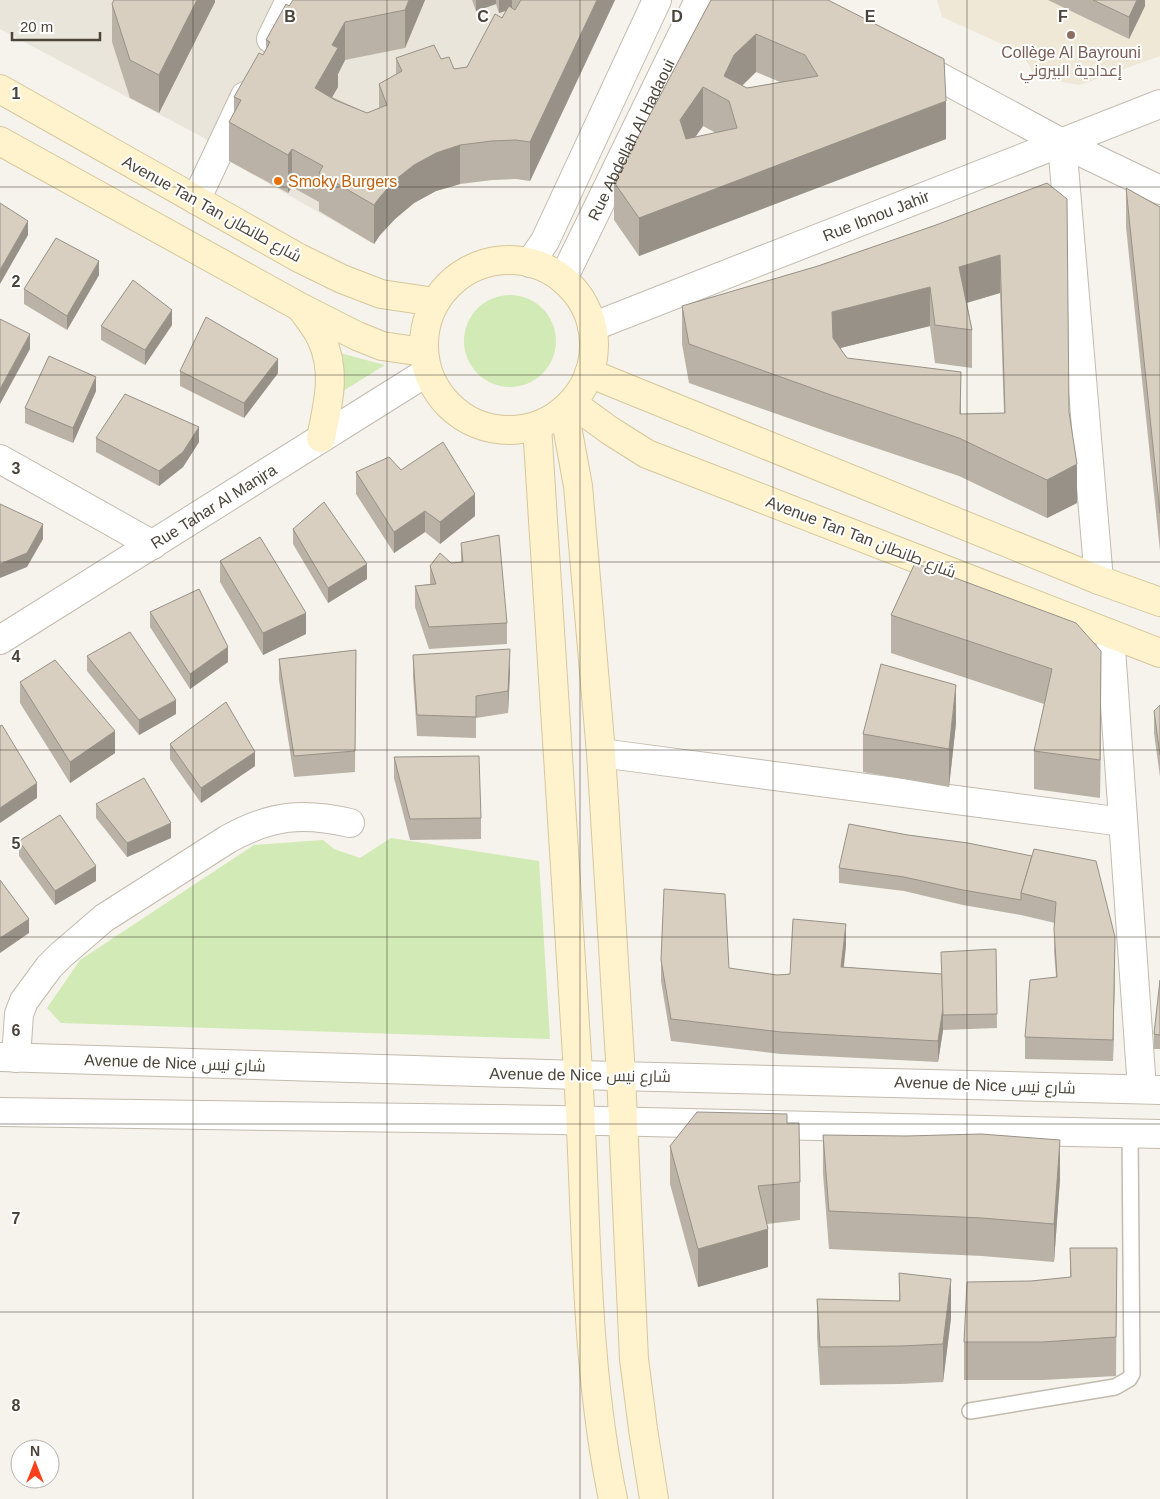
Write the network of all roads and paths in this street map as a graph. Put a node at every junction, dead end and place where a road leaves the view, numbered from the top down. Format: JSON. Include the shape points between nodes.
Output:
{"nodes":[{"id":1,"x":290,"y":0,"type":"edge"},
{"id":2,"x":657,"y":0,"type":"edge"},
{"id":3,"x":699,"y":0,"type":"edge"},
{"id":4,"x":886,"y":48,"type":"edge"},
{"id":5,"x":0,"y":89,"type":"edge"},
{"id":6,"x":1160,"y":104,"type":"edge"},
{"id":7,"x":0,"y":142,"type":"edge"},
{"id":8,"x":1062,"y":143,"type":"junction"},
{"id":9,"x":1160,"y":190,"type":"edge"},
{"id":10,"x":196,"y":200,"type":"junction"},
{"id":11,"x":530,"y":263,"type":"junction"},
{"id":12,"x":563,"y":279,"type":"junction"},
{"id":13,"x":435,"y":302,"type":"junction"},
{"id":14,"x":300,"y":307,"type":"junction"},
{"id":15,"x":592,"y":326,"type":"junction"},
{"id":16,"x":425,"y":362,"type":"junction"},
{"id":17,"x":590,"y":373,"type":"junction"},
{"id":18,"x":568,"y":407,"type":"junction"},
{"id":19,"x":537,"y":426,"type":"junction"},
{"id":20,"x":321,"y":438,"type":"junction"},
{"id":21,"x":0,"y":460,"type":"edge"},
{"id":22,"x":153,"y":544,"type":"junction"},
{"id":23,"x":1099,"y":580,"type":"junction"},
{"id":24,"x":1160,"y":602,"type":"edge"},
{"id":25,"x":1110,"y":634,"type":"junction"},
{"id":26,"x":0,"y":640,"type":"edge"},
{"id":27,"x":1160,"y":653,"type":"edge"},
{"id":28,"x":601,"y":753,"type":"junction"},
{"id":29,"x":350,"y":822,"type":"dead end"},
{"id":30,"x":1123,"y":822,"type":"junction"},
{"id":31,"x":8,"y":1058,"type":"edge"},
{"id":32,"x":578,"y":1075,"type":"junction"},
{"id":33,"x":621,"y":1076,"type":"junction"},
{"id":34,"x":1151,"y":1090,"type":"edge"},
{"id":35,"x":0,"y":1112,"type":"edge"},
{"id":36,"x":580,"y":1120,"type":"junction"},
{"id":37,"x":623,"y":1121,"type":"junction"},
{"id":38,"x":1130,"y":1133,"type":"junction"},
{"id":39,"x":1160,"y":1134,"type":"edge"},
{"id":40,"x":970,"y":1411,"type":"dead end"},
{"id":41,"x":613,"y":1499,"type":"edge"},
{"id":42,"x":654,"y":1499,"type":"edge"}],
"edges":[{"from":1,"to":10,"type":"street"},
{"from":2,"to":11,"type":"street","via":[[545,241]]},
{"from":3,"to":12,"type":"street","name":"Rue Abdellah Al Hadaoui"},
{"from":4,"to":8,"type":"street"},
{"from":5,"to":10,"type":"main road","name":"Avenue Tan Tan شارع طانطان"},
{"from":6,"to":8,"type":"street","name":"Rue Ibnou Jahir"},
{"from":7,"to":14,"type":"main road"},
{"from":8,"to":9,"type":"street"},
{"from":8,"to":15,"type":"street","name":"Rue Ibnou Jahir"},
{"from":8,"to":23,"type":"street"},
{"from":10,"to":13,"type":"main road","name":"Avenue Tan Tan شارع طانطان","via":[[342,279],[381,294]]},
{"from":11,"to":12,"type":"main road"},
{"from":11,"to":13,"type":"main road","via":[[512,260],[476,266],[446,287]]},
{"from":12,"to":15,"type":"main road","via":[[581,300]]},
{"from":13,"to":16,"type":"main road","via":[[423,334]]},
{"from":14,"to":16,"type":"main road","via":[[382,346]]},
{"from":14,"to":20,"type":"main road","via":[[320,336],[330,368],[331,386]]},
{"from":15,"to":17,"type":"main road","via":[[594,350]]},
{"from":16,"to":19,"type":"main road","via":[[434,387],[444,401],[471,422],[503,430]]},
{"from":16,"to":20,"type":"street","name":"Rue Tahar Al Manjra"},
{"from":17,"to":18,"type":"main road"},
{"from":17,"to":23,"type":"main road"},
{"from":18,"to":19,"type":"main road"},
{"from":18,"to":25,"type":"main road","name":"Avenue Tan Tan شارع طانطان","via":[[647,454]]},
{"from":18,"to":28,"type":"main road","via":[[580,501]]},
{"from":19,"to":32,"type":"main road"},
{"from":20,"to":22,"type":"street","name":"Rue Tahar Al Manjra"},
{"from":21,"to":22,"type":"street"},
{"from":22,"to":26,"type":"street","name":"Rue Tahar Al Manjra"},
{"from":23,"to":24,"type":"main road"},
{"from":25,"to":27,"type":"main road","name":"Avenue Tan Tan شارع طانطان"},
{"from":25,"to":30,"type":"street"},
{"from":28,"to":30,"type":"street"},
{"from":28,"to":33,"type":"main road"},
{"from":29,"to":31,"type":"street","via":[[299,816],[245,829],[104,918],[55,961],[24,1000]]},
{"from":30,"to":34,"type":"street"},
{"from":31,"to":32,"type":"street","name":"Avenue de Nice شارع نيس"},
{"from":32,"to":33,"type":"street","name":"Avenue de Nice شارع نيس"},
{"from":32,"to":36,"type":"main road"},
{"from":33,"to":34,"type":"street","name":"Avenue de Nice شارع نيس"},
{"from":33,"to":37,"type":"main road"},
{"from":35,"to":36,"type":"street"},
{"from":36,"to":37,"type":"street"},
{"from":36,"to":41,"type":"main road","via":[[592,1354]]},
{"from":37,"to":38,"type":"street"},
{"from":37,"to":42,"type":"main road","via":[[634,1358]]},
{"from":38,"to":39,"type":"street"},
{"from":38,"to":40,"type":"lane","via":[[1132,1374],[1115,1387]]}]}
